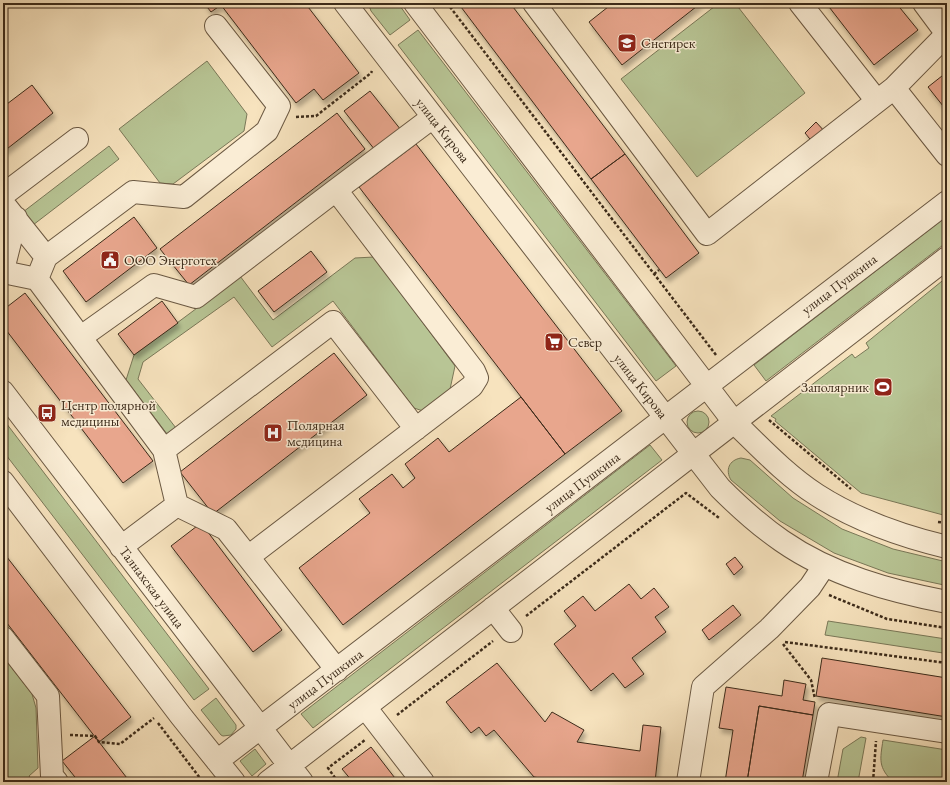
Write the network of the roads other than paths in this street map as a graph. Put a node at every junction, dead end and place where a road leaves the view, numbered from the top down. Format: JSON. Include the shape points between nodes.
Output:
{"nodes":[{"id":1,"x":345,"y":3,"type":"edge"},
{"id":2,"x":415,"y":3,"type":"edge"},
{"id":3,"x":534,"y":3,"type":"edge"},
{"id":4,"x":800,"y":3,"type":"edge"},
{"id":5,"x":924,"y":3,"type":"edge"},
{"id":6,"x":216,"y":26,"type":"dead end"},
{"id":7,"x":894,"y":88,"type":"junction"},
{"id":8,"x":877,"y":101,"type":"junction"},
{"id":9,"x":432,"y":116,"type":"junction"},
{"id":10,"x":77,"y":139,"type":"dead end"},
{"id":11,"x":947,"y":155,"type":"edge"},
{"id":12,"x":336,"y":190,"type":"junction"},
{"id":13,"x":3,"y":195,"type":"edge"},
{"id":14,"x":947,"y":202,"type":"edge"},
{"id":15,"x":9,"y":210,"type":"edge"},
{"id":16,"x":46,"y":257,"type":"junction"},
{"id":17,"x":947,"y":258,"type":"edge"},
{"id":18,"x":3,"y":271,"type":"edge"},
{"id":19,"x":37,"y":279,"type":"junction"},
{"id":20,"x":81,"y":337,"type":"junction"},
{"id":21,"x":707,"y":386,"type":"junction"},
{"id":22,"x":3,"y":392,"type":"edge"},
{"id":23,"x":665,"y":418,"type":"junction"},
{"id":24,"x":734,"y":422,"type":"junction"},
{"id":25,"x":416,"y":428,"type":"junction"},
{"id":26,"x":164,"y":450,"type":"junction"},
{"id":27,"x":693,"y":454,"type":"junction"},
{"id":28,"x":3,"y":482,"type":"edge"},
{"id":29,"x":177,"y":505,"type":"junction"},
{"id":30,"x":121,"y":547,"type":"junction"},
{"id":31,"x":947,"y":547,"type":"edge"},
{"id":32,"x":248,"y":557,"type":"junction"},
{"id":33,"x":824,"y":566,"type":"junction"},
{"id":34,"x":947,"y":602,"type":"edge"},
{"id":35,"x":493,"y":608,"type":"junction"},
{"id":36,"x":511,"y":631,"type":"dead end"},
{"id":37,"x":3,"y":638,"type":"edge"},
{"id":38,"x":337,"y":670,"type":"junction"},
{"id":39,"x":365,"y":707,"type":"junction"},
{"id":40,"x":260,"y":728,"type":"junction"},
{"id":41,"x":947,"y":732,"type":"edge"},
{"id":42,"x":217,"y":761,"type":"junction"},
{"id":43,"x":296,"y":774,"type":"edge"},
{"id":44,"x":57,"y":782,"type":"edge"},
{"id":45,"x":234,"y":782,"type":"edge"},
{"id":46,"x":268,"y":782,"type":"edge"},
{"id":47,"x":423,"y":782,"type":"edge"},
{"id":48,"x":688,"y":782,"type":"edge"},
{"id":49,"x":816,"y":782,"type":"edge"}],
"edges":[{"from":1,"to":9,"type":"street","name":"улица Кирова"},
{"from":2,"to":21,"type":"street"},
{"from":3,"to":8,"type":"street","via":[[707,234]]},
{"from":4,"to":8,"type":"street"},
{"from":5,"to":7,"type":"street","via":[[947,34]]},
{"from":6,"to":16,"type":"street","via":[[279,106],[267,131],[184,197],[132,192]]},
{"from":7,"to":8,"type":"street"},
{"from":7,"to":11,"type":"street"},
{"from":9,"to":12,"type":"street"},
{"from":9,"to":23,"type":"street","name":"улица Кирова"},
{"from":10,"to":13,"type":"street"},
{"from":12,"to":20,"type":"street","via":[[196,297],[154,284]]},
{"from":12,"to":25,"type":"street","via":[[474,371],[476,378],[472,386]]},
{"from":14,"to":21,"type":"street","name":"улица Пушкина"},
{"from":15,"to":16,"type":"street"},
{"from":15,"to":18,"type":"street"},
{"from":16,"to":19,"type":"street"},
{"from":17,"to":24,"type":"street"},
{"from":18,"to":19,"type":"street"},
{"from":19,"to":20,"type":"street"},
{"from":20,"to":26,"type":"street"},
{"from":21,"to":23,"type":"street","name":"улица Пушкина"},
{"from":21,"to":24,"type":"street"},
{"from":22,"to":30,"type":"street","name":"Талнахская улица"},
{"from":23,"to":27,"type":"street","name":"улица Кирова"},
{"from":23,"to":38,"type":"street","name":"улица Пушкина"},
{"from":24,"to":27,"type":"street"},
{"from":24,"to":31,"type":"street","via":[[778,464],[816,494],[853,515],[892,532]]},
{"from":25,"to":26,"type":"street","via":[[333,322]]},
{"from":25,"to":32,"type":"street"},
{"from":26,"to":29,"type":"street"},
{"from":27,"to":33,"type":"street","name":"улица Кирова","via":[[740,508],[783,542]]},
{"from":27,"to":35,"type":"street"},
{"from":28,"to":42,"type":"street"},
{"from":29,"to":30,"type":"street"},
{"from":29,"to":32,"type":"street","via":[[226,529]]},
{"from":30,"to":40,"type":"street","name":"Талнахская улица"},
{"from":32,"to":38,"type":"street"},
{"from":33,"to":34,"type":"street","name":"улица Кирова","via":[[871,584]]},
{"from":33,"to":48,"type":"street","via":[[810,587],[769,629],[703,687]]},
{"from":35,"to":36,"type":"street"},
{"from":35,"to":39,"type":"street"},
{"from":37,"to":44,"type":"street","via":[[48,696],[52,776]]},
{"from":38,"to":40,"type":"street","name":"улица Пушкина"},
{"from":39,"to":43,"type":"street"},
{"from":39,"to":47,"type":"street"},
{"from":40,"to":42,"type":"street","name":"улица Пушкина"},
{"from":40,"to":43,"type":"street","name":"Талнахская улица"},
{"from":41,"to":49,"type":"street","via":[[829,714]]},
{"from":42,"to":45,"type":"street"},
{"from":43,"to":46,"type":"street"}]}
